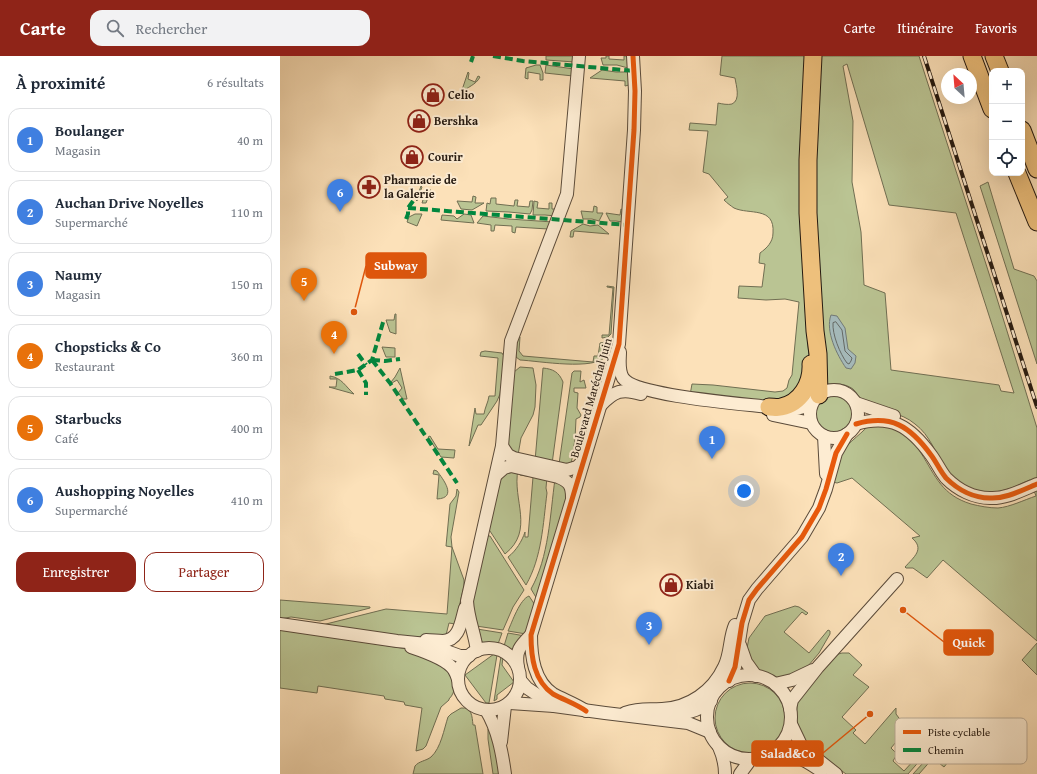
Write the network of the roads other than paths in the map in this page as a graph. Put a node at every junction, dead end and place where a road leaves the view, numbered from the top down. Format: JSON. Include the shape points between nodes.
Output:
{"nodes":[{"id":1,"x":580,"y":56,"type":"edge"},
{"id":2,"x":633,"y":56,"type":"edge"},
{"id":3,"x":813,"y":56,"type":"edge"},
{"id":4,"x":961,"y":56,"type":"edge"},
{"id":5,"x":972,"y":56,"type":"edge"},
{"id":6,"x":994,"y":56,"type":"edge"},
{"id":7,"x":966,"y":68,"type":"edge"},
{"id":8,"x":999,"y":68,"type":"edge"},
{"id":9,"x":977,"y":92,"type":"edge"},
{"id":10,"x":990,"y":104,"type":"edge"},
{"id":11,"x":989,"y":107,"type":"edge"},
{"id":12,"x":1025,"y":138,"type":"edge"},
{"id":13,"x":1037,"y":169,"type":"edge"},
{"id":14,"x":1019,"y":176,"type":"edge"},
{"id":15,"x":1037,"y":222,"type":"edge"},
{"id":16,"x":815,"y":331,"type":"junction"},
{"id":17,"x":619,"y":344,"type":"junction"},
{"id":18,"x":815,"y":400,"type":"junction"},
{"id":19,"x":856,"y":403,"type":"junction"},
{"id":20,"x":600,"y":405,"type":"junction"},
{"id":21,"x":769,"y":407,"type":"junction"},
{"id":22,"x":811,"y":424,"type":"junction"},
{"id":23,"x":856,"y":424,"type":"junction"},
{"id":24,"x":847,"y":434,"type":"junction"},
{"id":25,"x":824,"y":436,"type":"junction"},
{"id":26,"x":502,"y":446,"type":"junction"},
{"id":27,"x":932,"y":456,"type":"junction"},
{"id":28,"x":584,"y":462,"type":"junction"},
{"id":29,"x":496,"y":475,"type":"junction"},
{"id":30,"x":1037,"y":484,"type":"edge"},
{"id":31,"x":826,"y":490,"type":"junction"},
{"id":32,"x":572,"y":497,"type":"junction"},
{"id":33,"x":897,"y":579,"type":"dead end"},
{"id":34,"x":750,"y":600,"type":"junction"},
{"id":35,"x":468,"y":601,"type":"junction"},
{"id":36,"x":280,"y":624,"type":"edge"},
{"id":37,"x":531,"y":636,"type":"junction"},
{"id":38,"x":397,"y":641,"type":"junction"},
{"id":39,"x":739,"y":644,"type":"junction"},
{"id":40,"x":473,"y":653,"type":"junction"},
{"id":41,"x":518,"y":667,"type":"junction"},
{"id":42,"x":818,"y":668,"type":"junction"},
{"id":43,"x":756,"y":676,"type":"junction"},
{"id":44,"x":458,"y":679,"type":"junction"},
{"id":45,"x":520,"y":680,"type":"junction"},
{"id":46,"x":729,"y":681,"type":"junction"},
{"id":47,"x":775,"y":684,"type":"junction"},
{"id":48,"x":711,"y":701,"type":"junction"},
{"id":49,"x":507,"y":705,"type":"junction"},
{"id":50,"x":554,"y":706,"type":"junction"},
{"id":51,"x":790,"y":709,"type":"junction"},
{"id":52,"x":486,"y":710,"type":"junction"},
{"id":53,"x":586,"y":711,"type":"junction"},
{"id":54,"x":619,"y":715,"type":"junction"},
{"id":55,"x":646,"y":718,"type":"junction"},
{"id":56,"x":791,"y":724,"type":"junction"},
{"id":57,"x":710,"y":732,"type":"junction"},
{"id":58,"x":718,"y":746,"type":"junction"},
{"id":59,"x":501,"y":747,"type":"junction"},
{"id":60,"x":769,"y":754,"type":"junction"},
{"id":61,"x":750,"y":759,"type":"junction"},
{"id":62,"x":505,"y":774,"type":"edge"},
{"id":63,"x":725,"y":774,"type":"edge"},
{"id":64,"x":740,"y":774,"type":"edge"},
{"id":65,"x":825,"y":774,"type":"edge"},
{"id":66,"x":836,"y":774,"type":"edge"}],
"edges":[{"from":1,"to":26,"type":"street","via":[[567,194],[511,341]]},
{"from":2,"to":17,"type":"street","name":"Boulevard Maréchal Juin","via":[[634,130]]},
{"from":3,"to":16,"type":"highway","via":[[808,205]]},
{"from":4,"to":7,"type":"highway"},
{"from":5,"to":10,"type":"highway"},
{"from":6,"to":8,"type":"highway"},
{"from":9,"to":11,"type":"highway"},
{"from":12,"to":13,"type":"highway"},
{"from":14,"to":15,"type":"highway"},
{"from":16,"to":18,"type":"highway","via":[[818,354]]},
{"from":16,"to":21,"type":"highway","via":[[810,343],[812,370],[808,385],[795,400],[782,407]]},
{"from":17,"to":20,"type":"street","name":"Boulevard Maréchal Juin"},
{"from":17,"to":21,"type":"street","via":[[620,371],[630,384],[655,392],[695,399]]},
{"from":18,"to":19,"type":"street","via":[[830,390],[842,391]]},
{"from":18,"to":21,"type":"street","via":[[791,410]]},
{"from":18,"to":22,"type":"street"},
{"from":19,"to":23,"type":"street"},
{"from":19,"to":27,"type":"street","via":[[894,415],[909,424],[922,435]]},
{"from":20,"to":22,"type":"street","via":[[617,392],[630,391],[686,405],[760,413]]},
{"from":20,"to":28,"type":"street","name":"Boulevard Maréchal Juin"},
{"from":22,"to":25,"type":"street"},
{"from":23,"to":24,"type":"street"},
{"from":23,"to":27,"type":"street","via":[[878,420],[900,425]]},
{"from":24,"to":25,"type":"street","via":[[836,438]]},
{"from":24,"to":31,"type":"street","via":[[836,453]]},
{"from":25,"to":31,"type":"street"},
{"from":26,"to":28,"type":"street","via":[[508,455],[514,458],[567,470]]},
{"from":26,"to":29,"type":"street"},
{"from":27,"to":30,"type":"street","via":[[941,472],[953,484],[977,496],[1006,496]]},
{"from":28,"to":32,"type":"street","name":"Boulevard Maréchal Juin"},
{"from":29,"to":32,"type":"street","via":[[511,466],[558,477],[569,483]]},
{"from":29,"to":35,"type":"street"},
{"from":31,"to":34,"type":"street","via":[[802,537]]},
{"from":32,"to":37,"type":"street","name":"Boulevard Maréchal Juin"},
{"from":33,"to":42,"type":"street"},
{"from":34,"to":39,"type":"street","via":[[742,623]]},
{"from":34,"to":54,"type":"street","via":[[739,613],[733,628],[725,666],[708,690],[695,700],[684,704],[663,709],[637,709]]},
{"from":35,"to":38,"type":"street","via":[[455,636],[444,641]]},
{"from":35,"to":40,"type":"street","via":[[468,613],[476,640]]},
{"from":36,"to":38,"type":"street"},
{"from":37,"to":41,"type":"street","name":"Boulevard Maréchal Juin","via":[[519,648],[516,658]]},
{"from":37,"to":53,"type":"street","name":"Boulevard Maréchal Juin","via":[[533,664],[544,686]]},
{"from":38,"to":40,"type":"street","via":[[427,644],[460,656]]},
{"from":38,"to":44,"type":"street","via":[[449,665],[454,669]]},
{"from":39,"to":43,"type":"street","via":[[746,662]]},
{"from":39,"to":46,"type":"street","via":[[735,667]]},
{"from":40,"to":41,"type":"street","via":[[486,648],[501,650],[510,656]]},
{"from":40,"to":44,"type":"street","via":[[461,667]]},
{"from":41,"to":45,"type":"street"},
{"from":42,"to":47,"type":"street","via":[[792,680]]},
{"from":42,"to":51,"type":"street","via":[[792,700]]},
{"from":43,"to":46,"type":"street","via":[[742,676]]},
{"from":43,"to":47,"type":"street"},
{"from":44,"to":52,"type":"street","via":[[459,688],[465,699]]},
{"from":45,"to":49,"type":"street","via":[[517,694]]},
{"from":45,"to":50,"type":"street","via":[[527,688]]},
{"from":46,"to":48,"type":"street","via":[[718,690]]},
{"from":47,"to":51,"type":"street","via":[[785,695]]},
{"from":48,"to":55,"type":"street","via":[[688,713]]},
{"from":48,"to":57,"type":"street","via":[[708,716]]},
{"from":49,"to":50,"type":"street"},
{"from":49,"to":52,"type":"street","via":[[496,710]]},
{"from":49,"to":59,"type":"street"},
{"from":50,"to":53,"type":"street"},
{"from":51,"to":56,"type":"street"},
{"from":52,"to":59,"type":"street"},
{"from":53,"to":54,"type":"street"},
{"from":54,"to":55,"type":"street"},
{"from":55,"to":57,"type":"street","via":[[688,723]]},
{"from":56,"to":60,"type":"street","via":[[783,742]]},
{"from":56,"to":66,"type":"street","via":[[802,747]]},
{"from":57,"to":58,"type":"street"},
{"from":58,"to":61,"type":"street","via":[[739,758]]},
{"from":58,"to":63,"type":"street","via":[[723,756]]},
{"from":59,"to":62,"type":"street"},
{"from":60,"to":61,"type":"street"},
{"from":60,"to":65,"type":"street","via":[[790,754]]},
{"from":61,"to":64,"type":"street"}]}
